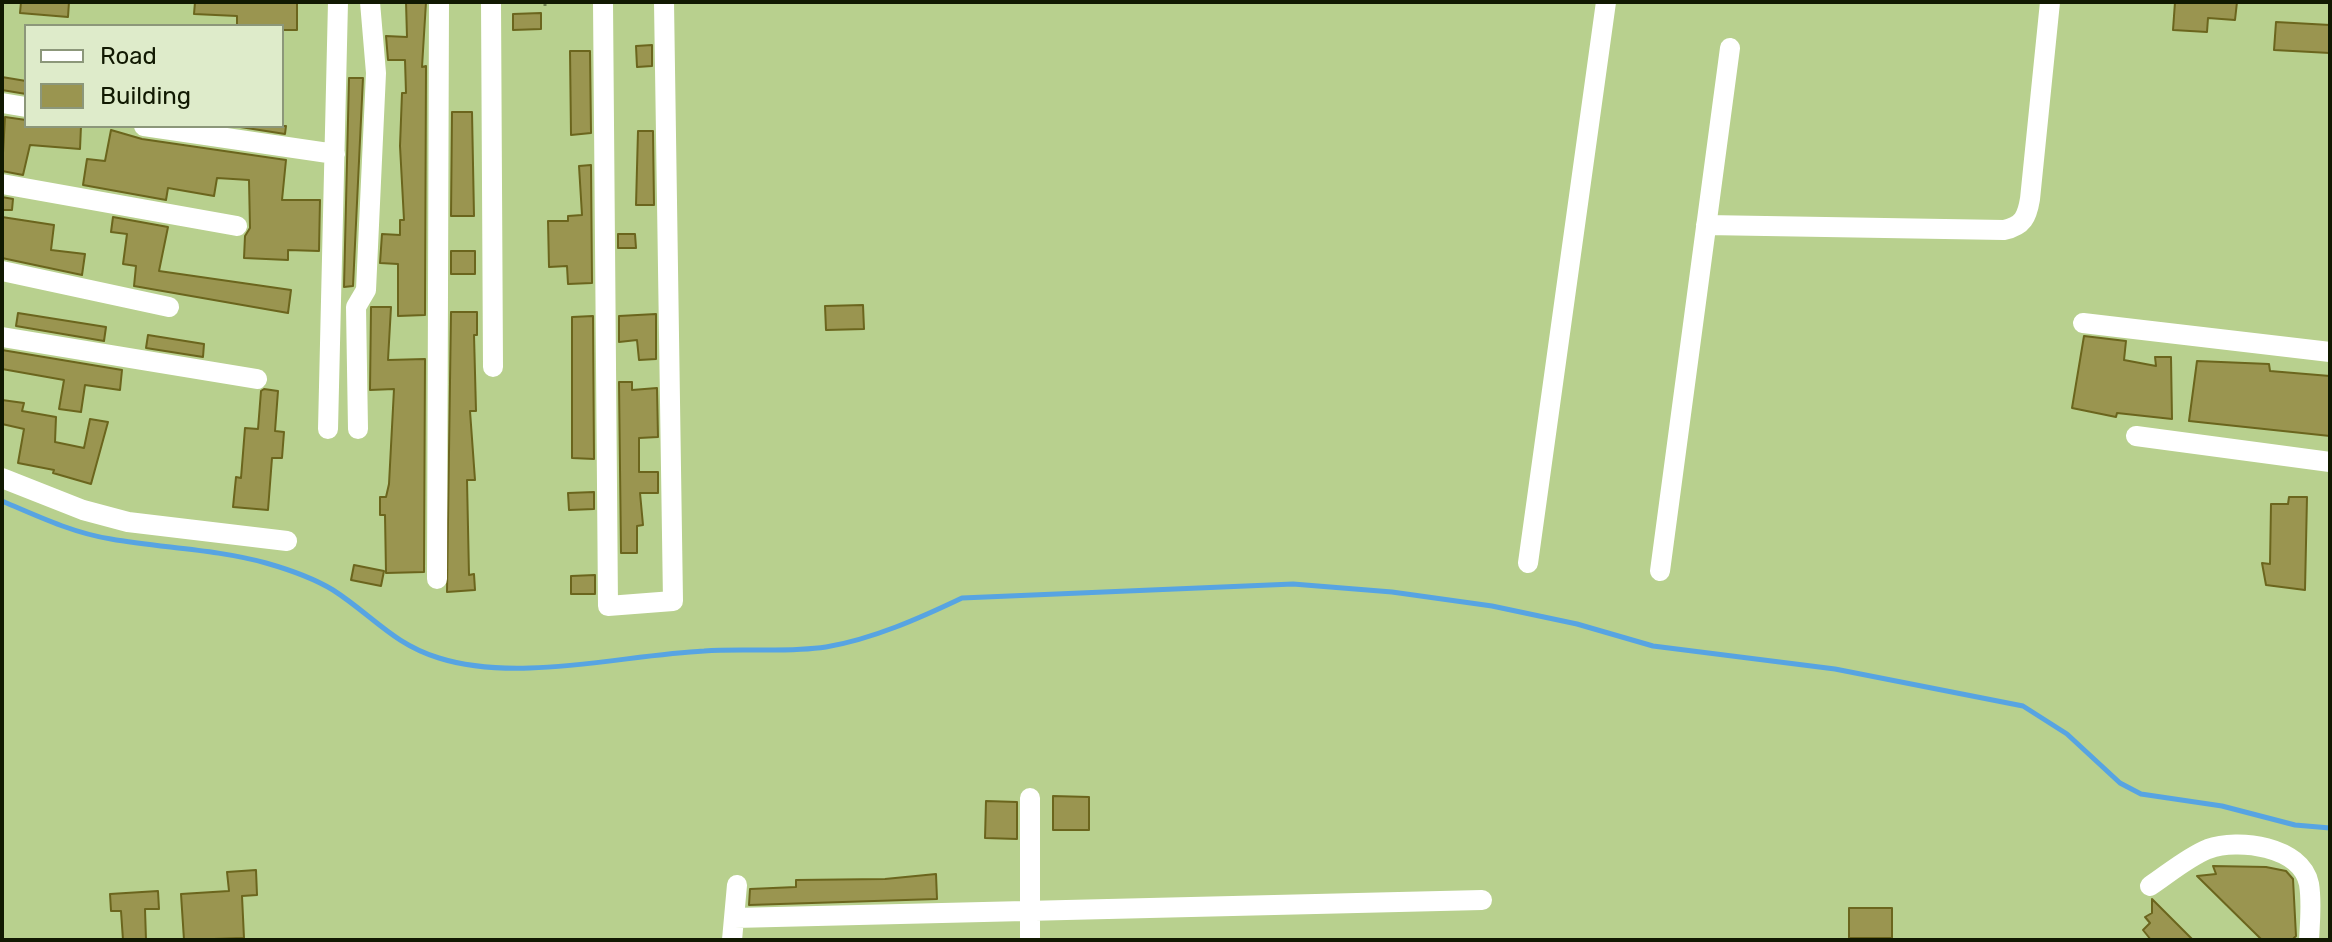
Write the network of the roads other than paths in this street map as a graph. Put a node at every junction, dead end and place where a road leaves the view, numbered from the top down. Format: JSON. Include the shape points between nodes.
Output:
{"nodes":[{"id":1,"x":338,"y":2,"type":"edge"},
{"id":2,"x":370,"y":2,"type":"edge"},
{"id":3,"x":439,"y":2,"type":"edge"},
{"id":4,"x":491,"y":2,"type":"edge"},
{"id":5,"x":603,"y":2,"type":"edge"},
{"id":6,"x":664,"y":2,"type":"edge"},
{"id":7,"x":1606,"y":2,"type":"edge"},
{"id":8,"x":2050,"y":2,"type":"edge"},
{"id":9,"x":1730,"y":48,"type":"dead end"},
{"id":10,"x":2,"y":103,"type":"edge"},
{"id":11,"x":24,"y":107,"type":"edge"},
{"id":12,"x":158,"y":128,"type":"edge"},
{"id":13,"x":335,"y":154,"type":"junction"},
{"id":14,"x":2,"y":184,"type":"edge"},
{"id":15,"x":1706,"y":225,"type":"junction"},
{"id":16,"x":237,"y":226,"type":"dead end"},
{"id":17,"x":2,"y":271,"type":"edge"},
{"id":18,"x":169,"y":307,"type":"dead end"},
{"id":19,"x":2083,"y":323,"type":"dead end"},
{"id":20,"x":2,"y":337,"type":"edge"},
{"id":21,"x":2330,"y":352,"type":"edge"},
{"id":22,"x":493,"y":367,"type":"dead end"},
{"id":23,"x":257,"y":379,"type":"dead end"},
{"id":24,"x":328,"y":429,"type":"dead end"},
{"id":25,"x":358,"y":429,"type":"dead end"},
{"id":26,"x":2136,"y":436,"type":"dead end"},
{"id":27,"x":2330,"y":462,"type":"edge"},
{"id":28,"x":2,"y":478,"type":"edge"},
{"id":29,"x":287,"y":541,"type":"dead end"},
{"id":30,"x":1528,"y":563,"type":"dead end"},
{"id":31,"x":1660,"y":571,"type":"dead end"},
{"id":32,"x":437,"y":579,"type":"dead end"},
{"id":33,"x":1030,"y":798,"type":"dead end"},
{"id":34,"x":737,"y":885,"type":"dead end"},
{"id":35,"x":2150,"y":886,"type":"dead end"},
{"id":36,"x":1482,"y":900,"type":"dead end"},
{"id":37,"x":1030,"y":912,"type":"junction"},
{"id":38,"x":734,"y":918,"type":"junction"},
{"id":39,"x":732,"y":940,"type":"edge"},
{"id":40,"x":1030,"y":940,"type":"edge"},
{"id":41,"x":2309,"y":940,"type":"edge"}],
"edges":[{"from":1,"to":13,"type":"street"},
{"from":2,"to":25,"type":"street","via":[[374,168],[366,290],[356,307]]},
{"from":3,"to":32,"type":"street"},
{"from":4,"to":22,"type":"street"},
{"from":5,"to":6,"type":"street","via":[[608,606],[673,601]]},
{"from":7,"to":30,"type":"street"},
{"from":8,"to":15,"type":"street","via":[[2028,215],[2018,227]]},
{"from":9,"to":15,"type":"street"},
{"from":10,"to":11,"type":"street"},
{"from":12,"to":13,"type":"street"},
{"from":13,"to":24,"type":"street"},
{"from":14,"to":16,"type":"street"},
{"from":15,"to":31,"type":"street"},
{"from":17,"to":18,"type":"street"},
{"from":19,"to":21,"type":"street"},
{"from":20,"to":23,"type":"street"},
{"from":26,"to":27,"type":"street"},
{"from":28,"to":29,"type":"street","via":[[128,522]]},
{"from":33,"to":37,"type":"street"},
{"from":34,"to":38,"type":"street"},
{"from":35,"to":41,"type":"street","via":[[2205,850],[2225,844],[2272,850],[2291,858],[2308,882]]},
{"from":36,"to":37,"type":"street"},
{"from":37,"to":38,"type":"street"},
{"from":37,"to":40,"type":"street"},
{"from":38,"to":39,"type":"street"}]}
